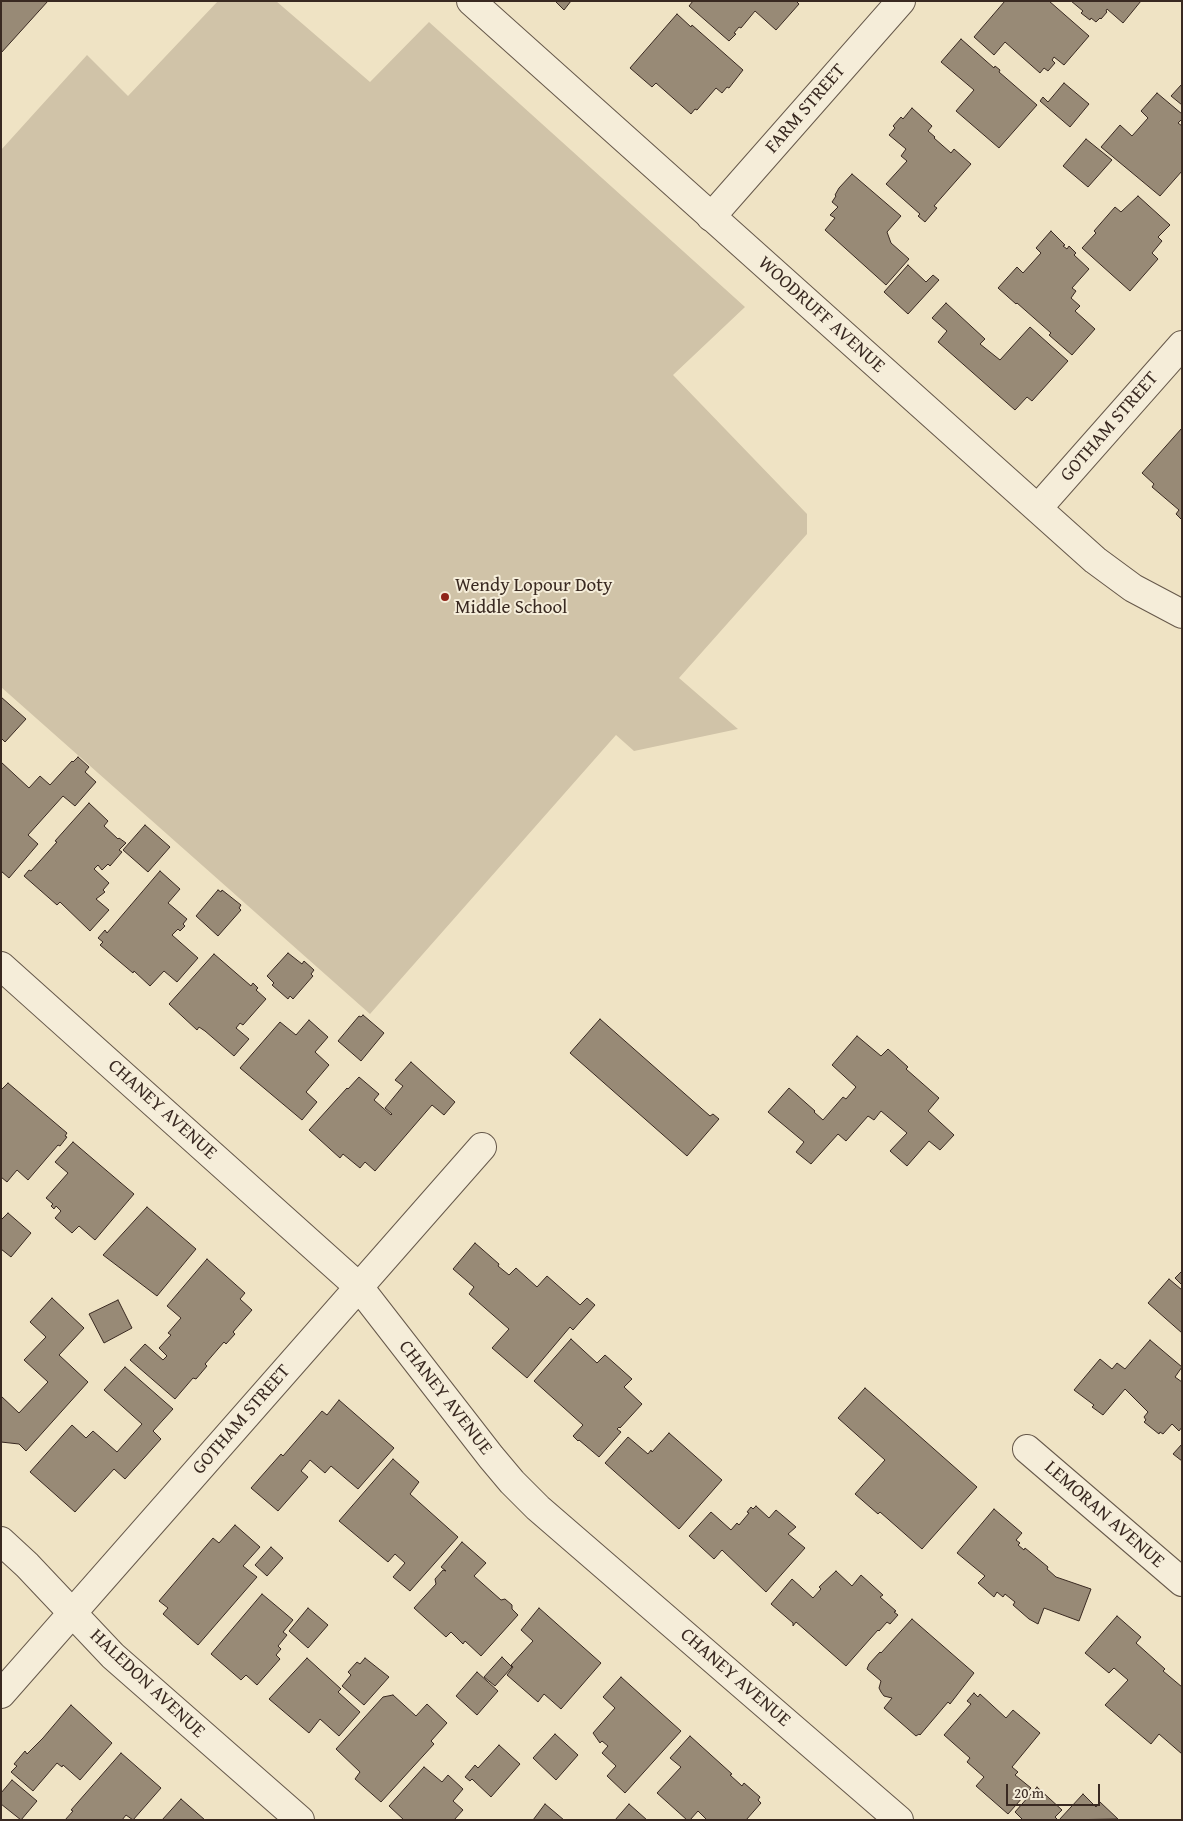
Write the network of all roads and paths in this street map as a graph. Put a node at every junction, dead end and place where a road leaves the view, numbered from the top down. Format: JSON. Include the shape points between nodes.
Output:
{"nodes":[{"id":1,"x":471,"y":1,"type":"edge"},
{"id":2,"x":901,"y":1,"type":"edge"},
{"id":3,"x":711,"y":217,"type":"junction"},
{"id":4,"x":1182,"y":345,"type":"edge"},
{"id":5,"x":1038,"y":508,"type":"junction"},
{"id":6,"x":1182,"y":614,"type":"edge"},
{"id":7,"x":1,"y":966,"type":"edge"},
{"id":8,"x":482,"y":1147,"type":"dead end"},
{"id":9,"x":360,"y":1286,"type":"junction"},
{"id":10,"x":1027,"y":1449,"type":"dead end"},
{"id":11,"x":1,"y":1541,"type":"edge"},
{"id":12,"x":1182,"y":1582,"type":"edge"},
{"id":13,"x":72,"y":1613,"type":"junction"},
{"id":14,"x":1,"y":1694,"type":"edge"},
{"id":15,"x":300,"y":1820,"type":"edge"},
{"id":16,"x":899,"y":1820,"type":"edge"}],
"edges":[{"from":1,"to":3,"type":"street","name":"WOODRUFF AVENUE"},
{"from":2,"to":3,"type":"street","name":"FARM STREET"},
{"from":3,"to":5,"type":"street","name":"WOODRUFF AVENUE"},
{"from":4,"to":5,"type":"street","name":"GOTHAM STREET"},
{"from":5,"to":6,"type":"street","name":"WOODRUFF AVENUE","via":[[1095,560],[1133,588]]},
{"from":7,"to":9,"type":"street","name":"CHANEY AVENUE"},
{"from":8,"to":9,"type":"street","name":"GOTHAM STREET"},
{"from":9,"to":13,"type":"street","name":"GOTHAM STREET"},
{"from":9,"to":16,"type":"street","name":"CHANEY AVENUE","via":[[491,1457],[532,1502]]},
{"from":10,"to":12,"type":"street","name":"LEMORAN AVENUE"},
{"from":11,"to":13,"type":"street","name":"HALEDON AVENUE"},
{"from":13,"to":14,"type":"street","name":"GOTHAM STREET"},
{"from":13,"to":15,"type":"street","name":"HALEDON AVENUE","via":[[113,1656]]}]}
